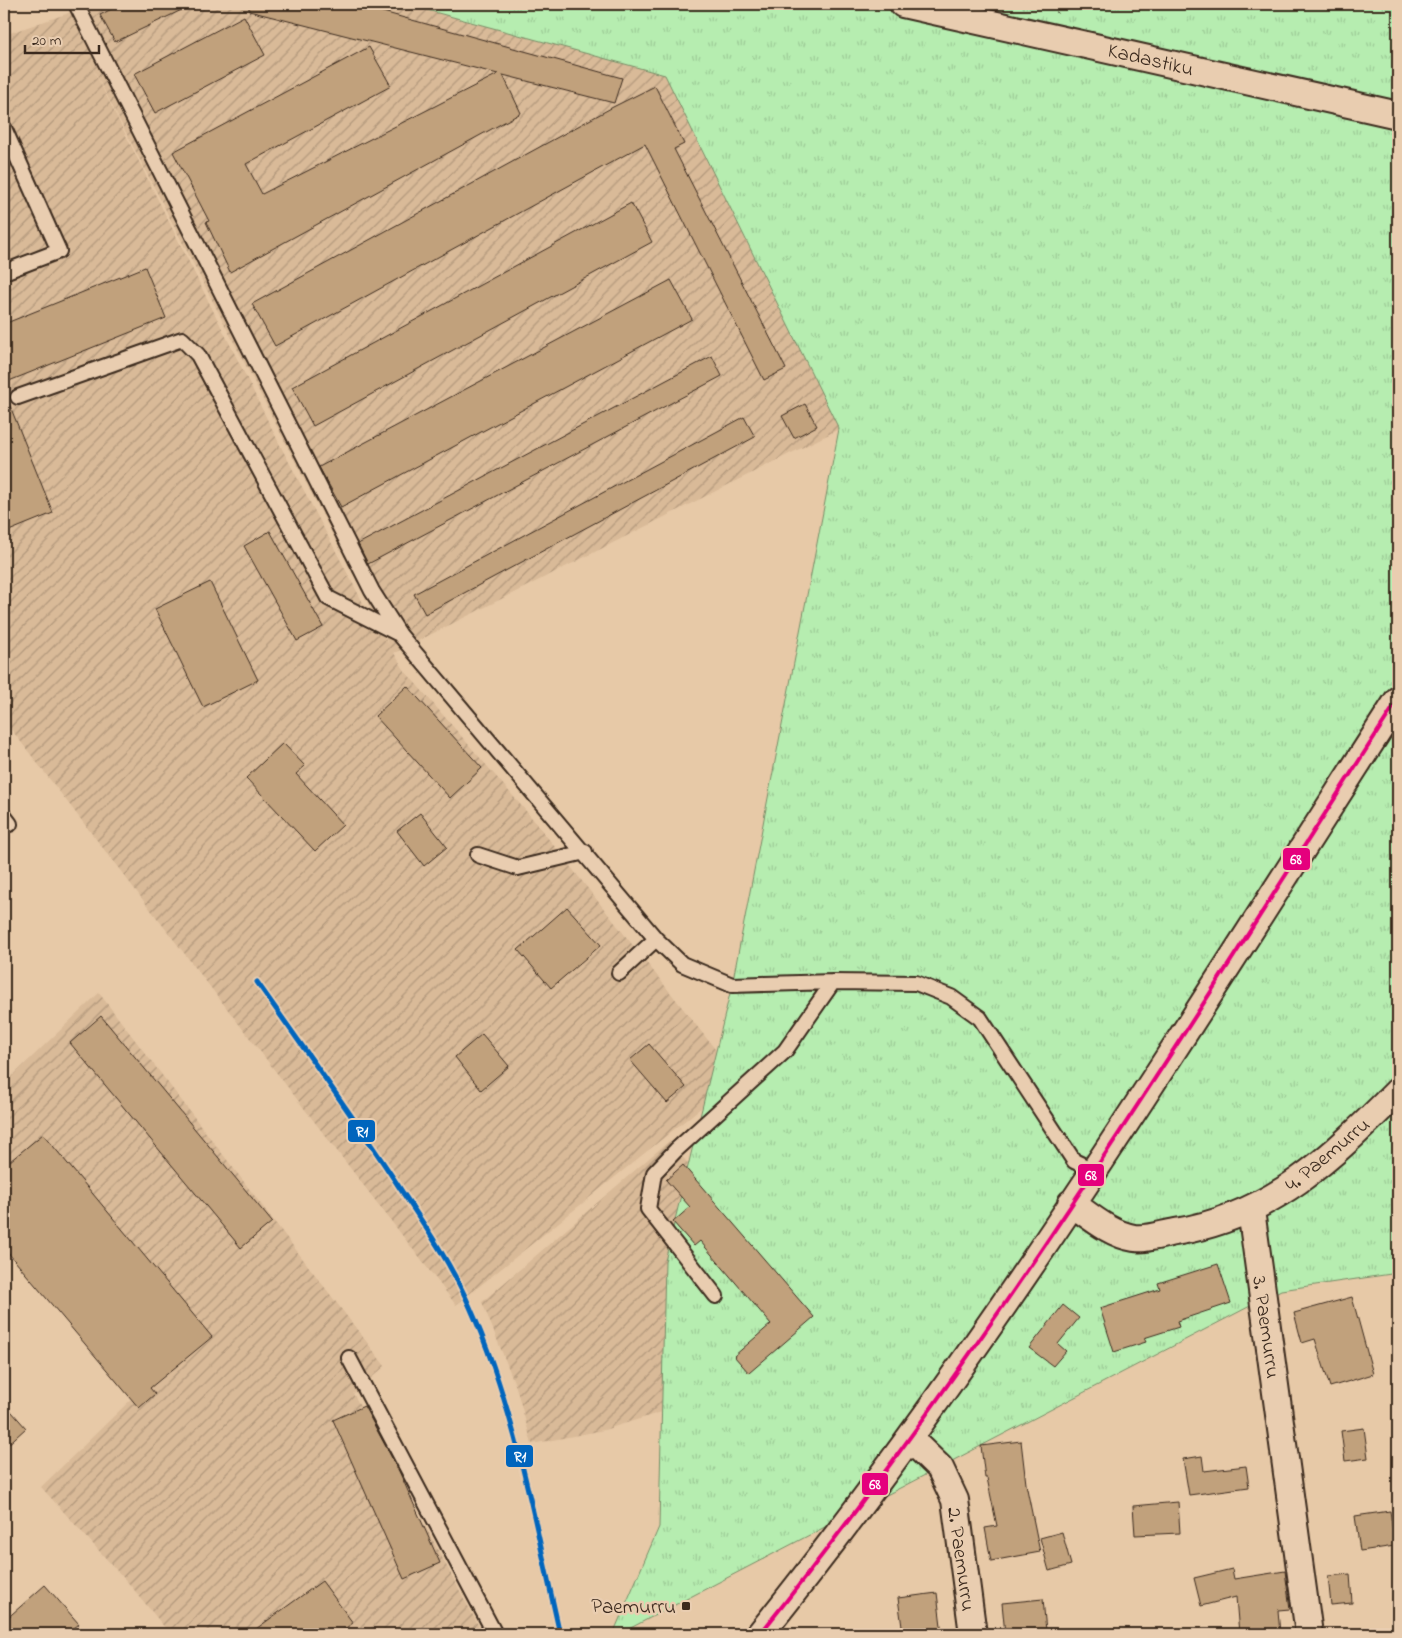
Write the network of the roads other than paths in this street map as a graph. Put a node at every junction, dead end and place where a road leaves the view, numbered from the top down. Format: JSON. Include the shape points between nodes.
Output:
{"nodes":[{"id":1,"x":76,"y":4,"type":"edge"},
{"id":2,"x":903,"y":4,"type":"edge"},
{"id":3,"x":1398,"y":115,"type":"edge"},
{"id":4,"x":4,"y":128,"type":"edge"},
{"id":5,"x":4,"y":272,"type":"edge"},
{"id":6,"x":18,"y":397,"type":"dead end"},
{"id":7,"x":400,"y":635,"type":"junction"},
{"id":8,"x":1398,"y":700,"type":"edge"},
{"id":9,"x":585,"y":852,"type":"junction"},
{"id":10,"x":478,"y":855,"type":"dead end"},
{"id":11,"x":656,"y":940,"type":"junction"},
{"id":12,"x":618,"y":973,"type":"dead end"},
{"id":13,"x":833,"y":982,"type":"junction"},
{"id":14,"x":1398,"y":1091,"type":"edge"},
{"id":15,"x":1093,"y":1170,"type":"junction"},
{"id":16,"x":1071,"y":1203,"type":"junction"},
{"id":17,"x":1251,"y":1210,"type":"junction"},
{"id":18,"x":716,"y":1296,"type":"dead end"},
{"id":19,"x":349,"y":1358,"type":"dead end"},
{"id":20,"x":910,"y":1439,"type":"junction"},
{"id":21,"x":766,"y":1627,"type":"edge"},
{"id":22,"x":495,"y":1634,"type":"edge"},
{"id":23,"x":744,"y":1634,"type":"edge"},
{"id":24,"x":973,"y":1634,"type":"edge"},
{"id":25,"x":1309,"y":1634,"type":"edge"}],
"edges":[{"from":1,"to":7,"type":"lane","via":[[338,526],[372,591]]},
{"from":2,"to":3,"type":"street","name":"Kadastiku"},
{"from":4,"to":5,"type":"lane","via":[[59,251]]},
{"from":6,"to":7,"type":"lane","via":[[182,339],[198,355],[328,598]]},
{"from":7,"to":9,"type":"lane"},
{"from":8,"to":15,"type":"street"},
{"from":9,"to":10,"type":"lane","via":[[518,868]]},
{"from":9,"to":11,"type":"lane"},
{"from":11,"to":12,"type":"lane"},
{"from":11,"to":13,"type":"lane","via":[[682,964],[732,985]]},
{"from":13,"to":15,"type":"lane","via":[[916,983],[952,997],[980,1018],[1074,1161]]},
{"from":13,"to":18,"type":"lane","via":[[785,1051],[654,1173],[648,1209]]},
{"from":14,"to":17,"type":"street","name":"4. Paemurru","via":[[1351,1138],[1293,1185]]},
{"from":15,"to":16,"type":"street"},
{"from":16,"to":17,"type":"street","via":[[1108,1228],[1135,1238],[1189,1229]]},
{"from":16,"to":20,"type":"street"},
{"from":17,"to":25,"type":"street","name":"3. Paemurru"},
{"from":19,"to":22,"type":"lane"},
{"from":20,"to":21,"type":"street"},
{"from":20,"to":24,"type":"street","name":"2. Paemurru","via":[[940,1468],[955,1500]]},
{"from":21,"to":23,"type":"street"}]}
